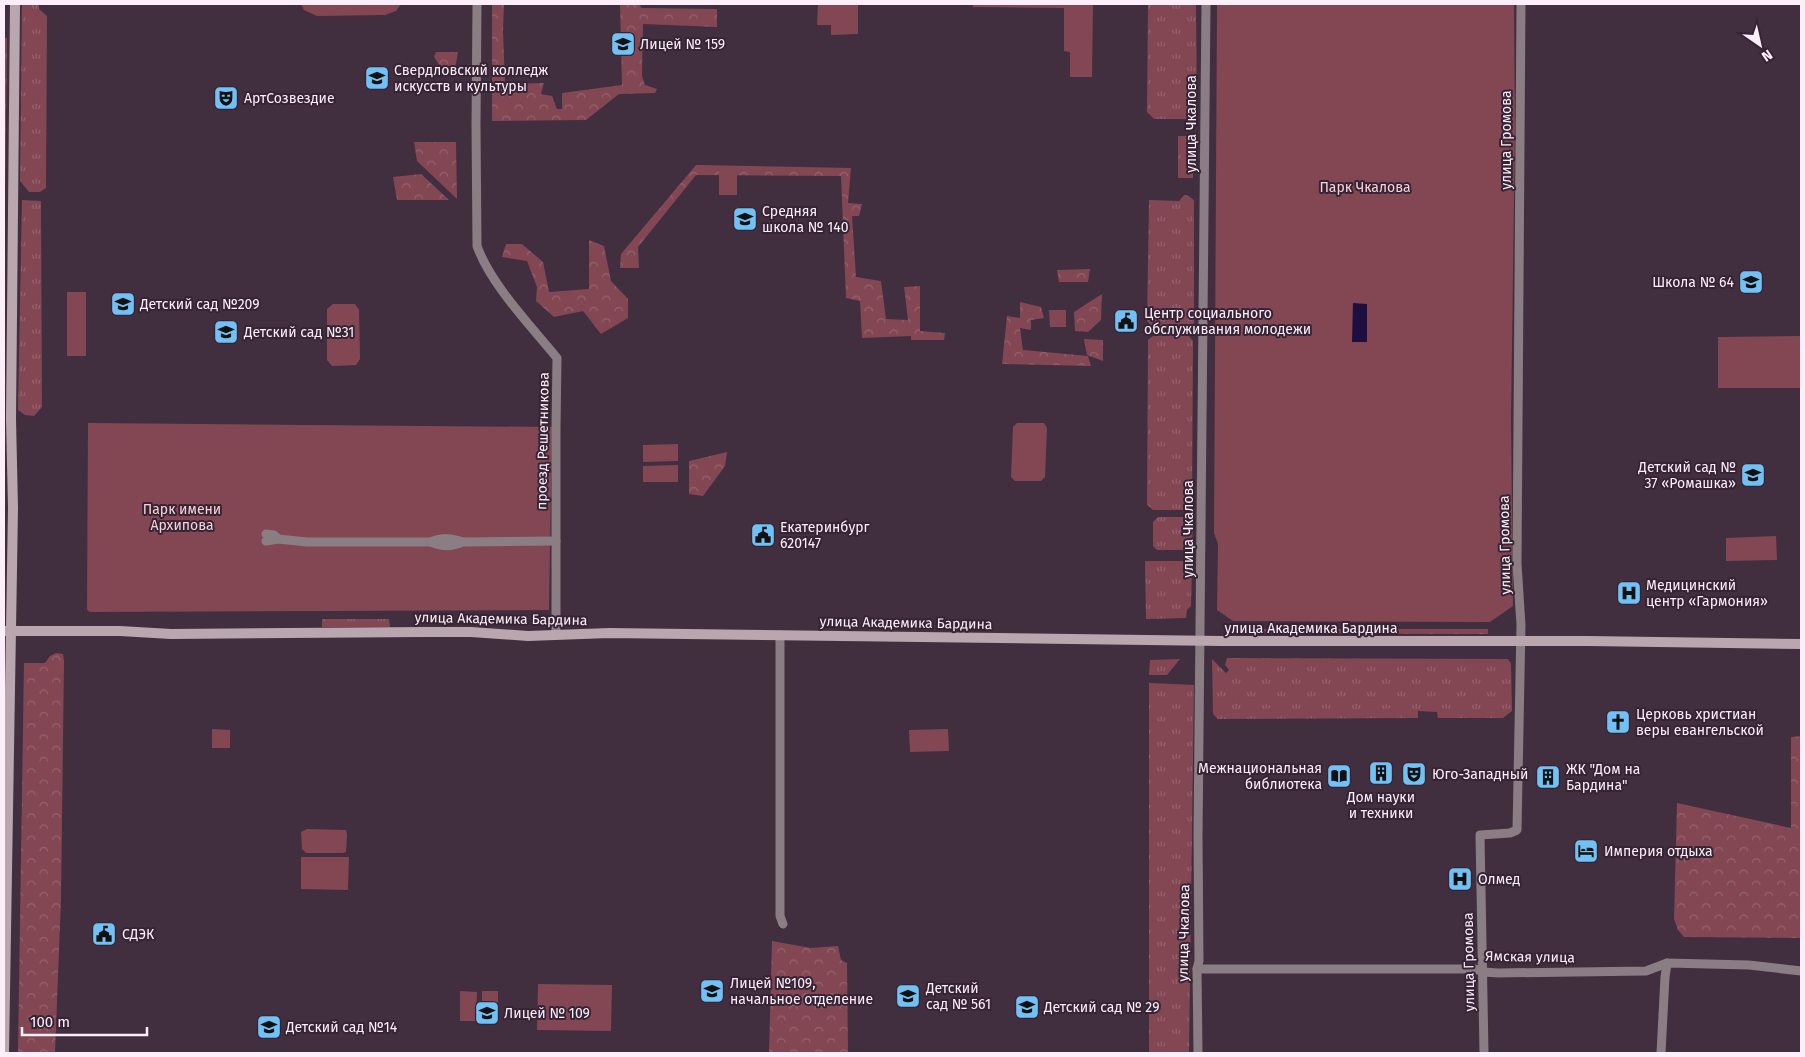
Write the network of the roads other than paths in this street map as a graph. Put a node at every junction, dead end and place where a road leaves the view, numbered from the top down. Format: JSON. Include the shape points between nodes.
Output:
{"nodes":[{"id":1,"x":15,"y":4,"type":"edge"},
{"id":2,"x":477,"y":4,"type":"edge"},
{"id":3,"x":1206,"y":4,"type":"edge"},
{"id":4,"x":1521,"y":4,"type":"edge"},
{"id":5,"x":266,"y":538,"type":"dead end"},
{"id":6,"x":556,"y":541,"type":"junction"},
{"id":7,"x":8,"y":631,"type":"edge"},
{"id":8,"x":556,"y":635,"type":"junction"},
{"id":9,"x":780,"y":635,"type":"junction"},
{"id":10,"x":1201,"y":641,"type":"junction"},
{"id":11,"x":1521,"y":642,"type":"junction"},
{"id":12,"x":1801,"y":644,"type":"edge"},
{"id":13,"x":783,"y":924,"type":"dead end"},
{"id":14,"x":1667,"y":963,"type":"junction"},
{"id":15,"x":1197,"y":969,"type":"junction"},
{"id":16,"x":1801,"y":971,"type":"edge"},
{"id":17,"x":1484,"y":972,"type":"junction"},
{"id":18,"x":4,"y":1053,"type":"edge"},
{"id":19,"x":1198,"y":1053,"type":"edge"},
{"id":20,"x":1484,"y":1053,"type":"edge"},
{"id":21,"x":1661,"y":1053,"type":"edge"}],
"edges":[{"from":1,"to":7,"type":"street","via":[[13,508]]},
{"from":2,"to":6,"type":"street","name":"проезд Решетникова","via":[[477,246],[492,278],[557,358]]},
{"from":3,"to":10,"type":"street","name":"улица Чкалова"},
{"from":4,"to":11,"type":"street","name":"улица Громова","via":[[1517,536]]},
{"from":5,"to":6,"type":"street","via":[[274,535],[278,539],[307,542],[431,542],[441,538],[463,542]]},
{"from":6,"to":8,"type":"street","name":"проезд Решетникова"},
{"from":7,"to":8,"type":"street","name":"улица Академика Бардина"},
{"from":7,"to":18,"type":"street"},
{"from":8,"to":9,"type":"street","name":"улица Академика Бардина"},
{"from":9,"to":10,"type":"street","name":"улица Академика Бардина"},
{"from":9,"to":13,"type":"street","via":[[780,916]]},
{"from":10,"to":11,"type":"street","name":"улица Академика Бардина"},
{"from":10,"to":15,"type":"street","name":"улица Чкалова"},
{"from":11,"to":12,"type":"street","name":"улица Академика Бардина"},
{"from":11,"to":17,"type":"street","name":"улица Громова","via":[[1517,830],[1480,835]]},
{"from":14,"to":16,"type":"street","name":"Ямская улица","via":[[1748,965]]},
{"from":14,"to":17,"type":"street","name":"Ямская улица","via":[[1646,971]]},
{"from":14,"to":21,"type":"street"},
{"from":15,"to":17,"type":"street","name":"Ямская улица","via":[[1475,969]]},
{"from":15,"to":19,"type":"street","name":"улица Чкалова"},
{"from":17,"to":20,"type":"street","name":"улица Громова"}]}
